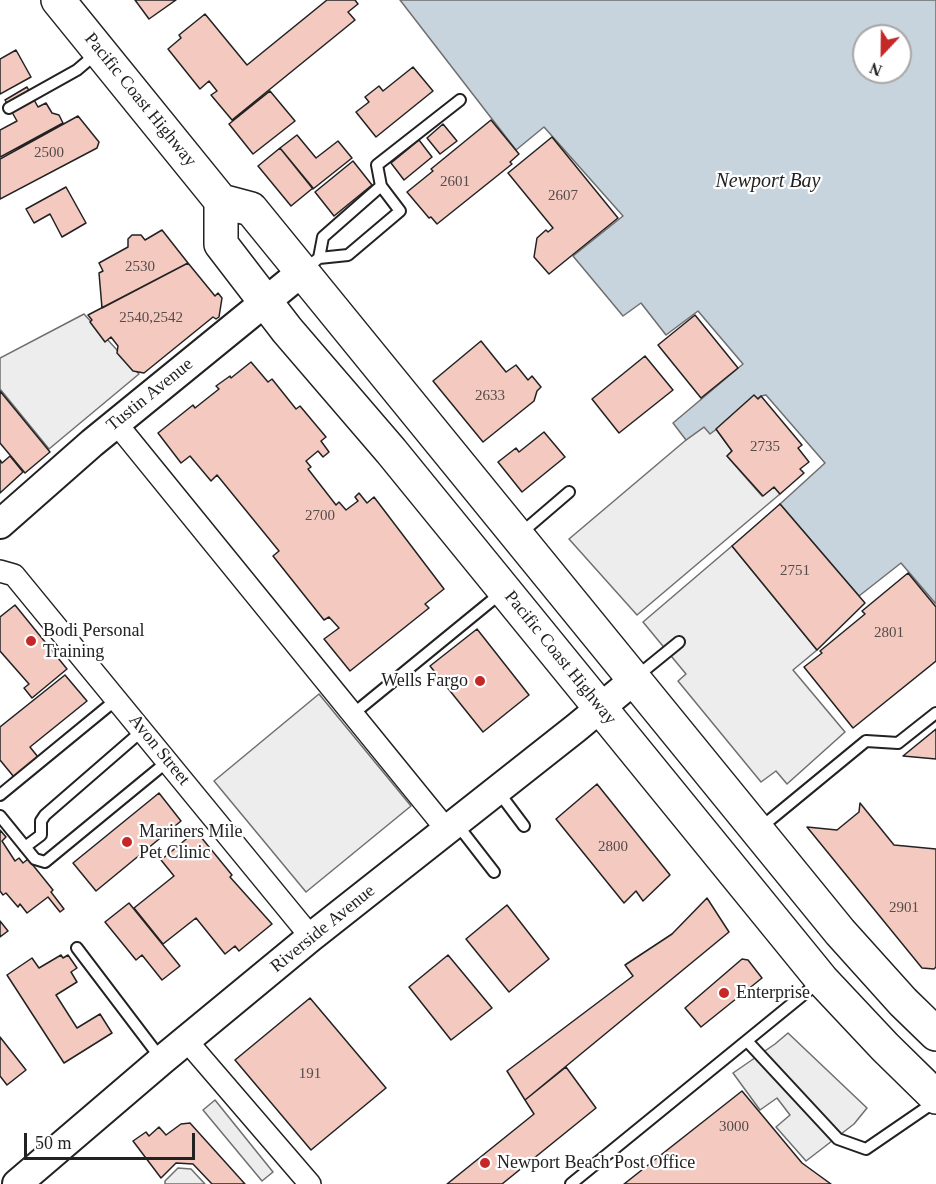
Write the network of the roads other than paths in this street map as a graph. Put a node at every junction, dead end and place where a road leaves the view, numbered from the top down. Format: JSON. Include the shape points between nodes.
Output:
{"nodes":[{"id":1,"x":58,"y":0,"type":"edge"},
{"id":2,"x":100,"y":50,"type":"junction"},
{"id":3,"x":460,"y":100,"type":"dead end"},
{"id":4,"x":9,"y":108,"type":"dead end"},
{"id":5,"x":381,"y":186,"type":"junction"},
{"id":6,"x":221,"y":201,"type":"junction"},
{"id":7,"x":311,"y":265,"type":"junction"},
{"id":8,"x":266,"y":301,"type":"junction"},
{"id":9,"x":116,"y":423,"type":"junction"},
{"id":10,"x":569,"y":492,"type":"dead end"},
{"id":11,"x":0,"y":524,"type":"edge"},
{"id":12,"x":518,"y":536,"type":"junction"},
{"id":13,"x":0,"y":571,"type":"edge"},
{"id":14,"x":505,"y":590,"type":"junction"},
{"id":15,"x":679,"y":642,"type":"dead end"},
{"id":16,"x":633,"y":680,"type":"junction"},
{"id":17,"x":117,"y":699,"type":"junction"},
{"id":18,"x":600,"y":708,"type":"junction"},
{"id":19,"x":936,"y":713,"type":"edge"},
{"id":20,"x":353,"y":714,"type":"junction"},
{"id":21,"x":143,"y":730,"type":"junction"},
{"id":22,"x":168,"y":761,"type":"junction"},
{"id":23,"x":497,"y":790,"type":"junction"},
{"id":24,"x":0,"y":795,"type":"edge"},
{"id":25,"x":0,"y":816,"type":"edge"},
{"id":26,"x":452,"y":826,"type":"junction"},
{"id":27,"x":524,"y":826,"type":"dead end"},
{"id":28,"x":757,"y":831,"type":"junction"},
{"id":29,"x":25,"y":847,"type":"junction"},
{"id":30,"x":494,"y":872,"type":"dead end"},
{"id":31,"x":311,"y":937,"type":"junction"},
{"id":32,"x":77,"y":948,"type":"dead end"},
{"id":33,"x":822,"y":980,"type":"junction"},
{"id":34,"x":936,"y":1035,"type":"edge"},
{"id":35,"x":186,"y":1040,"type":"junction"},
{"id":36,"x":747,"y":1041,"type":"junction"},
{"id":37,"x":162,"y":1060,"type":"junction"},
{"id":38,"x":936,"y":1099,"type":"edge"},
{"id":39,"x":16,"y":1184,"type":"edge"},
{"id":40,"x":310,"y":1184,"type":"edge"},
{"id":41,"x":572,"y":1184,"type":"edge"}],
"edges":[{"from":1,"to":2,"type":"highway","name":"Pacific Coast Highway"},
{"from":2,"to":4,"type":"lane","via":[[77,70]]},
{"from":2,"to":6,"type":"highway","name":"Pacific Coast Highway"},
{"from":3,"to":5,"type":"lane","via":[[377,165]]},
{"from":5,"to":7,"type":"lane","via":[[323,237]]},
{"from":5,"to":7,"type":"lane","via":[[400,211],[348,255]]},
{"from":6,"to":7,"type":"highway","via":[[251,209]]},
{"from":6,"to":8,"type":"highway","name":"Pacific Coast Highway","via":[[222,244]]},
{"from":7,"to":8,"type":"main road","name":"Tustin Avenue"},
{"from":7,"to":12,"type":"highway"},
{"from":8,"to":9,"type":"main road","name":"Tustin Avenue"},
{"from":8,"to":14,"type":"highway","name":"Pacific Coast Highway"},
{"from":9,"to":11,"type":"main road","name":"Tustin Avenue"},
{"from":9,"to":20,"type":"street"},
{"from":10,"to":12,"type":"lane"},
{"from":12,"to":16,"type":"highway"},
{"from":13,"to":17,"type":"street","name":"Avon Street","via":[[14,575]]},
{"from":14,"to":18,"type":"highway","name":"Pacific Coast Highway"},
{"from":14,"to":20,"type":"lane"},
{"from":15,"to":16,"type":"lane"},
{"from":16,"to":18,"type":"main road","name":"Riverside Avenue"},
{"from":16,"to":28,"type":"highway"},
{"from":17,"to":21,"type":"street","name":"Avon Street"},
{"from":17,"to":24,"type":"lane"},
{"from":18,"to":23,"type":"main road","name":"Riverside Avenue"},
{"from":18,"to":33,"type":"highway","name":"Pacific Coast Highway"},
{"from":19,"to":28,"type":"lane","via":[[898,743],[866,741]]},
{"from":20,"to":26,"type":"street"},
{"from":21,"to":22,"type":"street","name":"Avon Street"},
{"from":21,"to":29,"type":"lane","via":[[45,815],[41,835]]},
{"from":22,"to":29,"type":"lane","via":[[45,861],[35,860]]},
{"from":22,"to":31,"type":"street","name":"Avon Street"},
{"from":23,"to":26,"type":"main road","name":"Riverside Avenue"},
{"from":23,"to":27,"type":"lane"},
{"from":25,"to":29,"type":"lane"},
{"from":26,"to":30,"type":"lane"},
{"from":26,"to":31,"type":"main road","name":"Riverside Avenue"},
{"from":28,"to":34,"type":"highway","via":[[840,932]]},
{"from":31,"to":35,"type":"main road","name":"Riverside Avenue"},
{"from":32,"to":37,"type":"lane"},
{"from":33,"to":36,"type":"lane"},
{"from":33,"to":38,"type":"highway","name":"Pacific Coast Highway"},
{"from":35,"to":37,"type":"main road","name":"Riverside Avenue"},
{"from":35,"to":40,"type":"street"},
{"from":36,"to":38,"type":"lane","via":[[838,1139],[866,1149]]},
{"from":36,"to":41,"type":"lane"},
{"from":37,"to":39,"type":"main road","name":"Riverside Avenue"}]}
